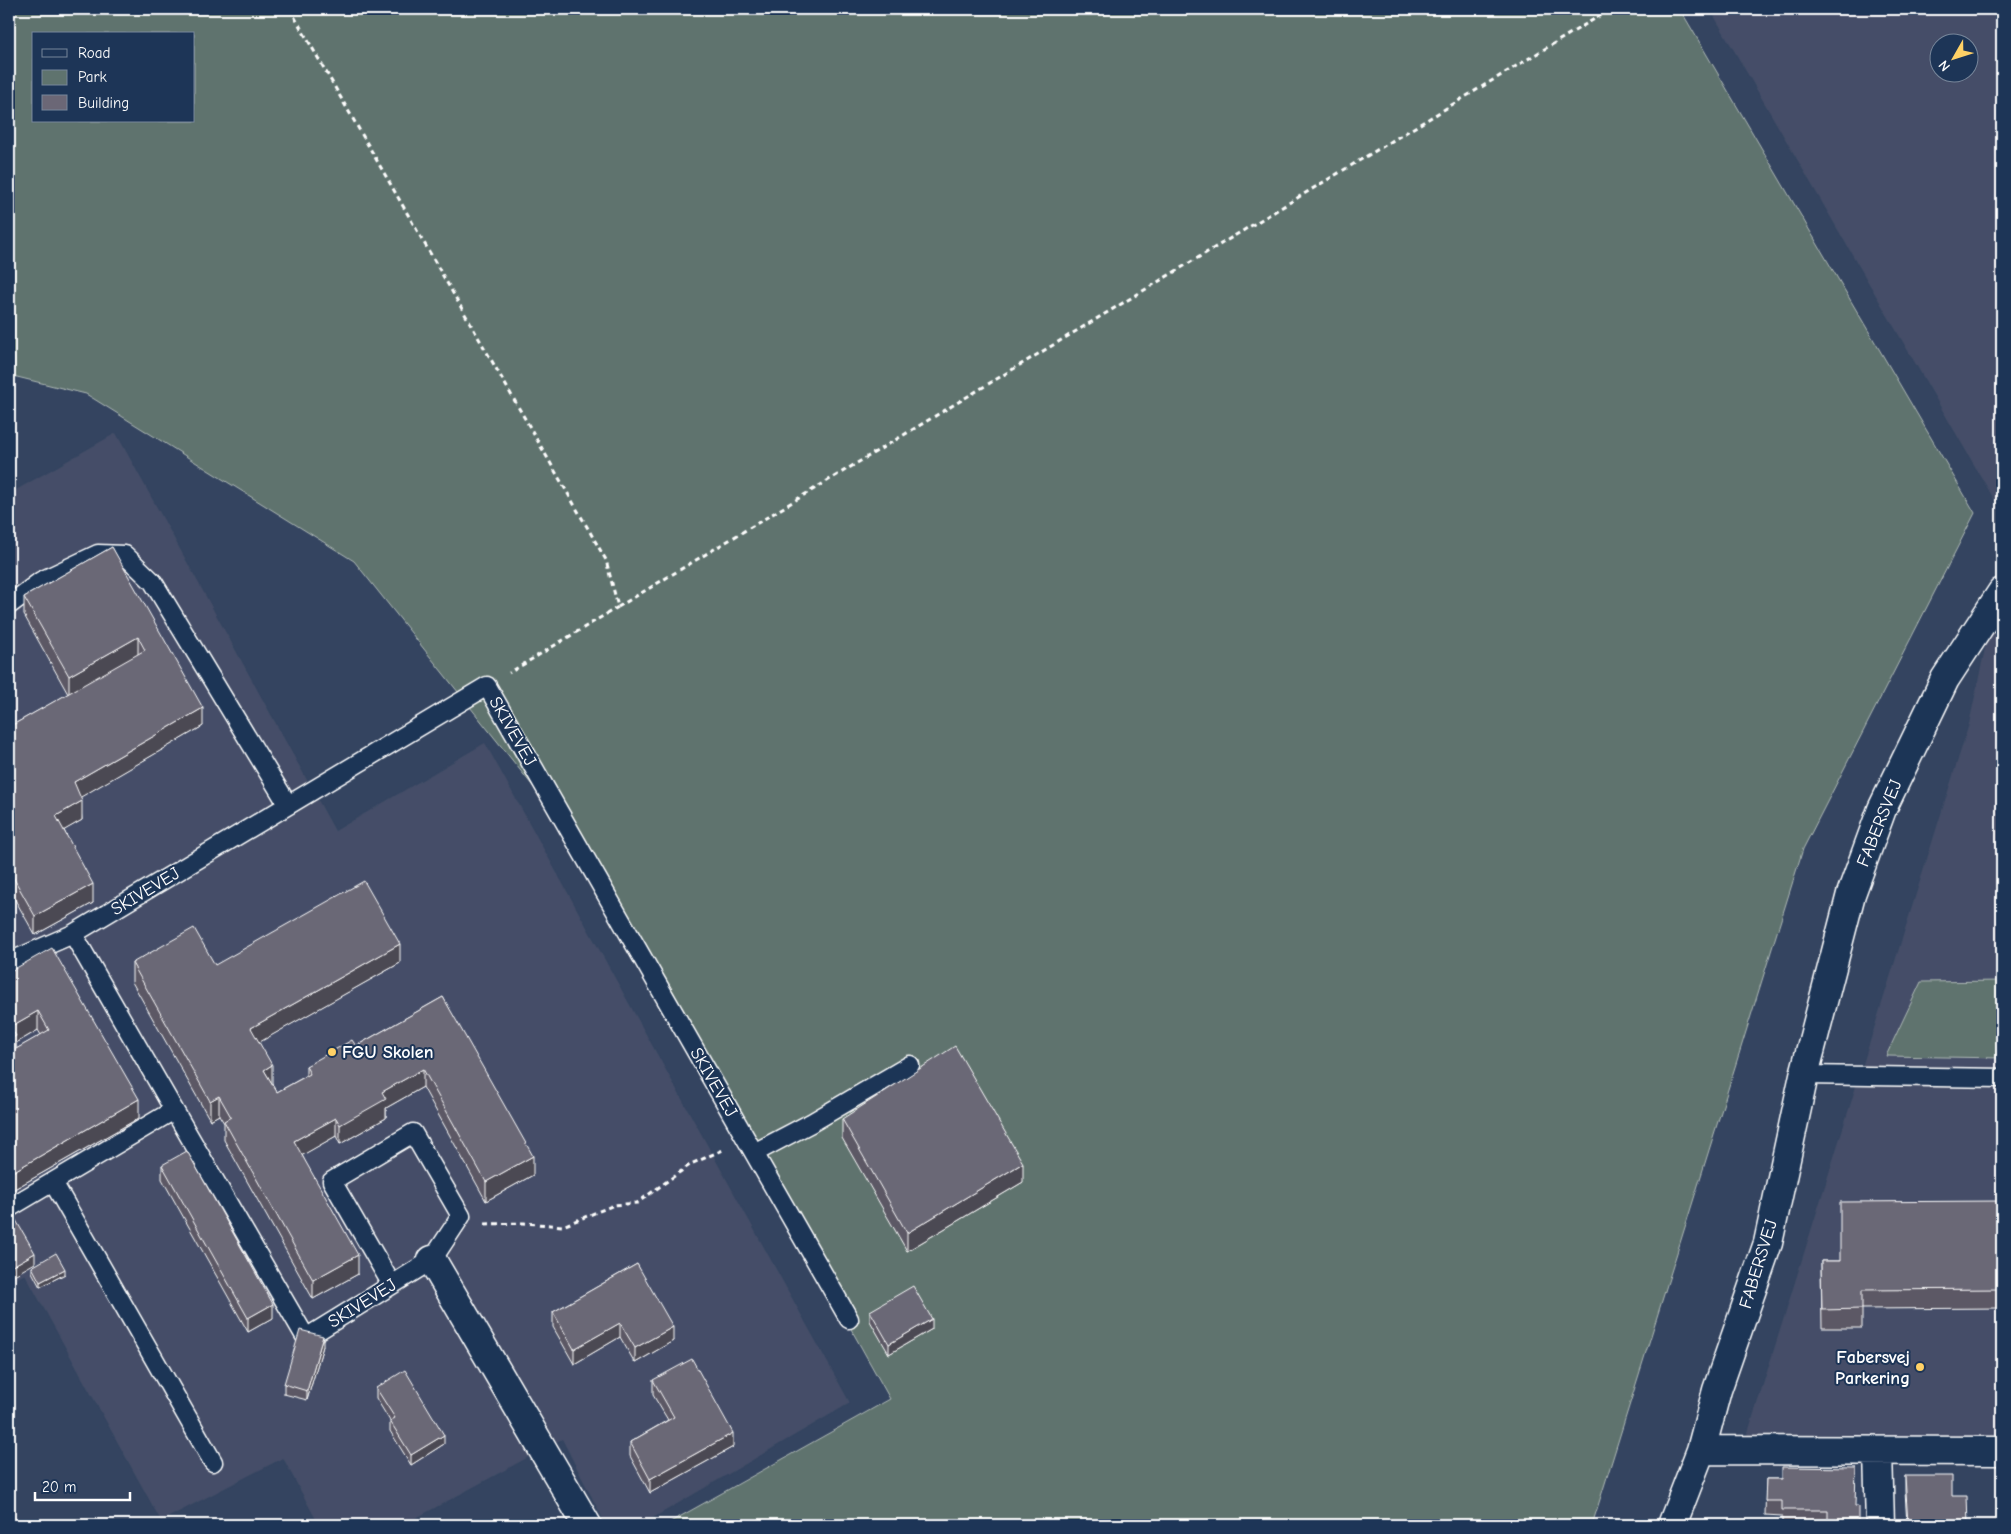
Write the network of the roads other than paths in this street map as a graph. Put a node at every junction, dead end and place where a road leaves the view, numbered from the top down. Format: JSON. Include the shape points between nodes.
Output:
{"nodes":[{"id":1,"x":2002,"y":592,"type":"edge"},
{"id":2,"x":9,"y":604,"type":"edge"},
{"id":3,"x":288,"y":805,"type":"junction"},
{"id":4,"x":73,"y":934,"type":"junction"},
{"id":5,"x":9,"y":962,"type":"edge"},
{"id":6,"x":910,"y":1064,"type":"dead end"},
{"id":7,"x":1804,"y":1075,"type":"junction"},
{"id":8,"x":2002,"y":1078,"type":"edge"},
{"id":9,"x":174,"y":1110,"type":"junction"},
{"id":10,"x":750,"y":1146,"type":"junction"},
{"id":11,"x":53,"y":1182,"type":"junction"},
{"id":12,"x":9,"y":1208,"type":"edge"},
{"id":13,"x":432,"y":1260,"type":"junction"},
{"id":14,"x":392,"y":1284,"type":"junction"},
{"id":15,"x":849,"y":1319,"type":"dead end"},
{"id":16,"x":1701,"y":1450,"type":"junction"},
{"id":17,"x":1878,"y":1451,"type":"junction"},
{"id":18,"x":2002,"y":1451,"type":"edge"},
{"id":19,"x":213,"y":1462,"type":"dead end"},
{"id":20,"x":587,"y":1525,"type":"edge"},
{"id":21,"x":1672,"y":1525,"type":"edge"},
{"id":22,"x":1880,"y":1525,"type":"edge"}],
"edges":[{"from":1,"to":7,"type":"street","name":"FABERSVEJ","via":[[1945,679],[1882,809],[1851,894]]},
{"from":2,"to":3,"type":"lane","via":[[41,581],[98,554],[125,555],[153,582]]},
{"from":3,"to":4,"type":"lane","name":"SKIVEVEJ"},
{"from":3,"to":10,"type":"lane","name":"SKIVEVEJ","via":[[487,686]]},
{"from":4,"to":5,"type":"lane"},
{"from":4,"to":9,"type":"lane","name":"SKIVEVEJ"},
{"from":6,"to":10,"type":"lane","via":[[810,1123]]},
{"from":7,"to":8,"type":"lane"},
{"from":7,"to":16,"type":"street","name":"FABERSVEJ","via":[[1768,1243],[1717,1390]]},
{"from":9,"to":11,"type":"lane"},
{"from":9,"to":14,"type":"lane","name":"SKIVEVEJ","via":[[306,1338]]},
{"from":10,"to":15,"type":"lane","name":"SKIVEVEJ"},
{"from":11,"to":12,"type":"lane"},
{"from":11,"to":19,"type":"lane"},
{"from":13,"to":14,"type":"lane","name":"SKIVEVEJ"},
{"from":13,"to":14,"type":"lane","via":[[461,1216],[413,1133],[332,1181]]},
{"from":13,"to":20,"type":"street"},
{"from":16,"to":17,"type":"street"},
{"from":16,"to":21,"type":"street","name":"FABERSVEJ"},
{"from":17,"to":18,"type":"street"},
{"from":17,"to":22,"type":"street"}]}
